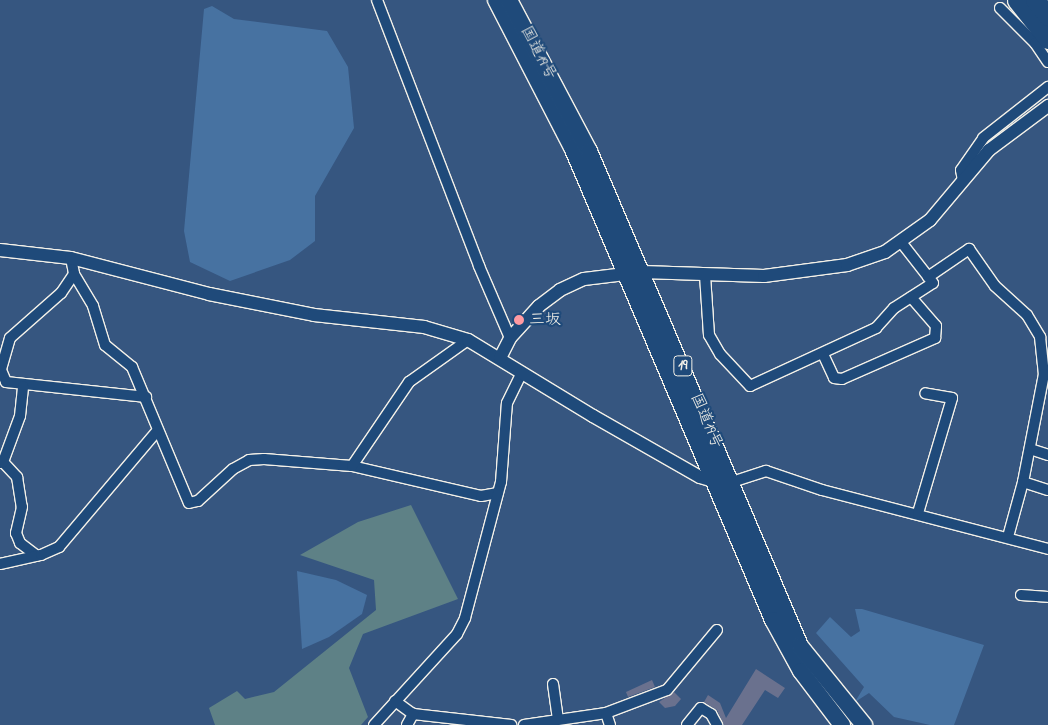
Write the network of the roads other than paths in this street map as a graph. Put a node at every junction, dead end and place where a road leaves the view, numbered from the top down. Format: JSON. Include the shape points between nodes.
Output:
{"nodes":[{"id":1,"x":378,"y":0,"type":"edge"},
{"id":2,"x":496,"y":0,"type":"edge"},
{"id":3,"x":509,"y":0,"type":"edge"},
{"id":4,"x":1017,"y":0,"type":"edge"},
{"id":5,"x":1035,"y":0,"type":"edge"},
{"id":6,"x":1000,"y":8,"type":"dead end"},
{"id":7,"x":1048,"y":16,"type":"edge"},
{"id":8,"x":1048,"y":39,"type":"edge"},
{"id":9,"x":1048,"y":62,"type":"edge"},
{"id":10,"x":1048,"y":87,"type":"edge"},
{"id":11,"x":1048,"y":106,"type":"edge"},
{"id":12,"x":963,"y":181,"type":"junction"},
{"id":13,"x":901,"y":242,"type":"junction"},
{"id":14,"x":0,"y":250,"type":"edge"},
{"id":15,"x":71,"y":258,"type":"junction"},
{"id":16,"x":642,"y":272,"type":"junction"},
{"id":17,"x":624,"y":273,"type":"junction"},
{"id":18,"x":74,"y":274,"type":"junction"},
{"id":19,"x":704,"y":275,"type":"junction"},
{"id":20,"x":928,"y":277,"type":"junction"},
{"id":21,"x":911,"y":297,"type":"junction"},
{"id":22,"x":510,"y":338,"type":"junction"},
{"id":23,"x":468,"y":340,"type":"junction"},
{"id":24,"x":823,"y":354,"type":"junction"},
{"id":25,"x":500,"y":358,"type":"junction"},
{"id":26,"x":522,"y":372,"type":"junction"},
{"id":27,"x":23,"y":386,"type":"junction"},
{"id":28,"x":925,"y":393,"type":"dead end"},
{"id":29,"x":146,"y":397,"type":"junction"},
{"id":30,"x":158,"y":431,"type":"junction"},
{"id":31,"x":1030,"y":449,"type":"junction"},
{"id":32,"x":1048,"y":455,"type":"edge"},
{"id":33,"x":2,"y":462,"type":"edge"},
{"id":34,"x":352,"y":466,"type":"junction"},
{"id":35,"x":714,"y":481,"type":"junction"},
{"id":36,"x":732,"y":482,"type":"junction"},
{"id":37,"x":1023,"y":482,"type":"junction"},
{"id":38,"x":1048,"y":490,"type":"edge"},
{"id":39,"x":498,"y":493,"type":"junction"},
{"id":40,"x":918,"y":513,"type":"junction"},
{"id":41,"x":1008,"y":537,"type":"junction"},
{"id":42,"x":1048,"y":549,"type":"edge"},
{"id":43,"x":38,"y":556,"type":"junction"},
{"id":44,"x":0,"y":564,"type":"edge"},
{"id":45,"x":1021,"y":595,"type":"dead end"},
{"id":46,"x":1048,"y":597,"type":"edge"},
{"id":47,"x":717,"y":630,"type":"dead end"},
{"id":48,"x":553,"y":684,"type":"dead end"},
{"id":49,"x":395,"y":701,"type":"junction"},
{"id":50,"x":606,"y":713,"type":"junction"},
{"id":51,"x":413,"y":714,"type":"junction"},
{"id":52,"x":558,"y":720,"type":"junction"},
{"id":53,"x":840,"y":720,"type":"edge"},
{"id":54,"x":374,"y":725,"type":"edge"},
{"id":55,"x":407,"y":725,"type":"edge"},
{"id":56,"x":511,"y":725,"type":"edge"},
{"id":57,"x":524,"y":725,"type":"edge"},
{"id":58,"x":610,"y":725,"type":"edge"},
{"id":59,"x":687,"y":725,"type":"edge"},
{"id":60,"x":717,"y":725,"type":"edge"},
{"id":61,"x":864,"y":725,"type":"edge"}],
"edges":[{"from":1,"to":22,"type":"street","via":[[479,266]]},
{"from":2,"to":17,"type":"highway","name":"国道19号","number":"19","via":[[572,147]]},
{"from":3,"to":16,"type":"highway","name":"国道19号","number":"19","via":[[589,152]]},
{"from":4,"to":8,"type":"highway"},
{"from":5,"to":7,"type":"highway"},
{"from":6,"to":9,"type":"street","via":[[1036,43]]},
{"from":10,"to":12,"type":"street","via":[[983,138],[961,170]]},
{"from":11,"to":12,"type":"street","via":[[990,150]]},
{"from":12,"to":13,"type":"street","via":[[930,220]]},
{"from":13,"to":19,"type":"street","via":[[885,252],[847,265],[764,276]]},
{"from":13,"to":20,"type":"street"},
{"from":14,"to":15,"type":"street"},
{"from":15,"to":18,"type":"street"},
{"from":15,"to":23,"type":"street","via":[[209,294],[314,315],[424,327]]},
{"from":16,"to":17,"type":"street"},
{"from":16,"to":19,"type":"street"},
{"from":16,"to":36,"type":"highway","name":"国道19号","number":"19"},
{"from":17,"to":22,"type":"street","via":[[584,279],[560,290],[539,306]]},
{"from":17,"to":35,"type":"highway","name":"国道19号","number":"19"},
{"from":18,"to":27,"type":"street","via":[[61,294],[10,338],[1,370],[6,382]]},
{"from":18,"to":29,"type":"street","via":[[94,306],[106,344],[132,367]]},
{"from":19,"to":24,"type":"street","via":[[708,335],[720,354],[750,386]]},
{"from":20,"to":21,"type":"street","via":[[933,283]]},
{"from":20,"to":31,"type":"street","via":[[969,248],[996,286],[1021,307],[1036,329],[1044,353],[1044,374]]},
{"from":21,"to":24,"type":"street","via":[[894,308],[876,328]]},
{"from":21,"to":24,"type":"street","via":[[936,326],[935,338],[842,379],[834,378]]},
{"from":22,"to":25,"type":"street"},
{"from":23,"to":25,"type":"street"},
{"from":23,"to":34,"type":"street","via":[[409,382]]},
{"from":25,"to":26,"type":"street"},
{"from":26,"to":35,"type":"street","via":[[700,478]]},
{"from":26,"to":39,"type":"street","via":[[513,388],[503,423]]},
{"from":27,"to":29,"type":"street"},
{"from":27,"to":33,"type":"street","via":[[20,416]]},
{"from":28,"to":40,"type":"street","via":[[952,398]]},
{"from":29,"to":30,"type":"street"},
{"from":30,"to":34,"type":"street","via":[[189,503],[198,501],[233,469],[249,460]]},
{"from":30,"to":43,"type":"street","via":[[115,478],[73,534],[59,546]]},
{"from":31,"to":32,"type":"street"},
{"from":31,"to":37,"type":"street"},
{"from":33,"to":43,"type":"street","via":[[17,477],[22,507],[16,533],[20,542]]},
{"from":34,"to":39,"type":"street","via":[[481,496]]},
{"from":35,"to":53,"type":"highway","name":"国道19号","number":"19","via":[[781,636],[801,671]]},
{"from":36,"to":40,"type":"street","via":[[766,471],[822,490]]},
{"from":36,"to":53,"type":"highway","name":"国道19号","number":"19","via":[[776,594]]},
{"from":37,"to":38,"type":"street"},
{"from":37,"to":41,"type":"street"},
{"from":39,"to":49,"type":"street","via":[[465,618],[457,634]]},
{"from":40,"to":41,"type":"street"},
{"from":41,"to":42,"type":"street"},
{"from":43,"to":44,"type":"street"},
{"from":45,"to":46,"type":"street"},
{"from":47,"to":50,"type":"street","via":[[667,690]]},
{"from":48,"to":52,"type":"street"},
{"from":49,"to":51,"type":"street"},
{"from":49,"to":54,"type":"street"},
{"from":50,"to":52,"type":"street"},
{"from":50,"to":58,"type":"street"},
{"from":51,"to":55,"type":"street"},
{"from":51,"to":56,"type":"street"},
{"from":52,"to":57,"type":"street"},
{"from":53,"to":61,"type":"highway","name":"国道19号","number":"19"},
{"from":59,"to":60,"type":"street","via":[[701,708],[711,714]]}]}
